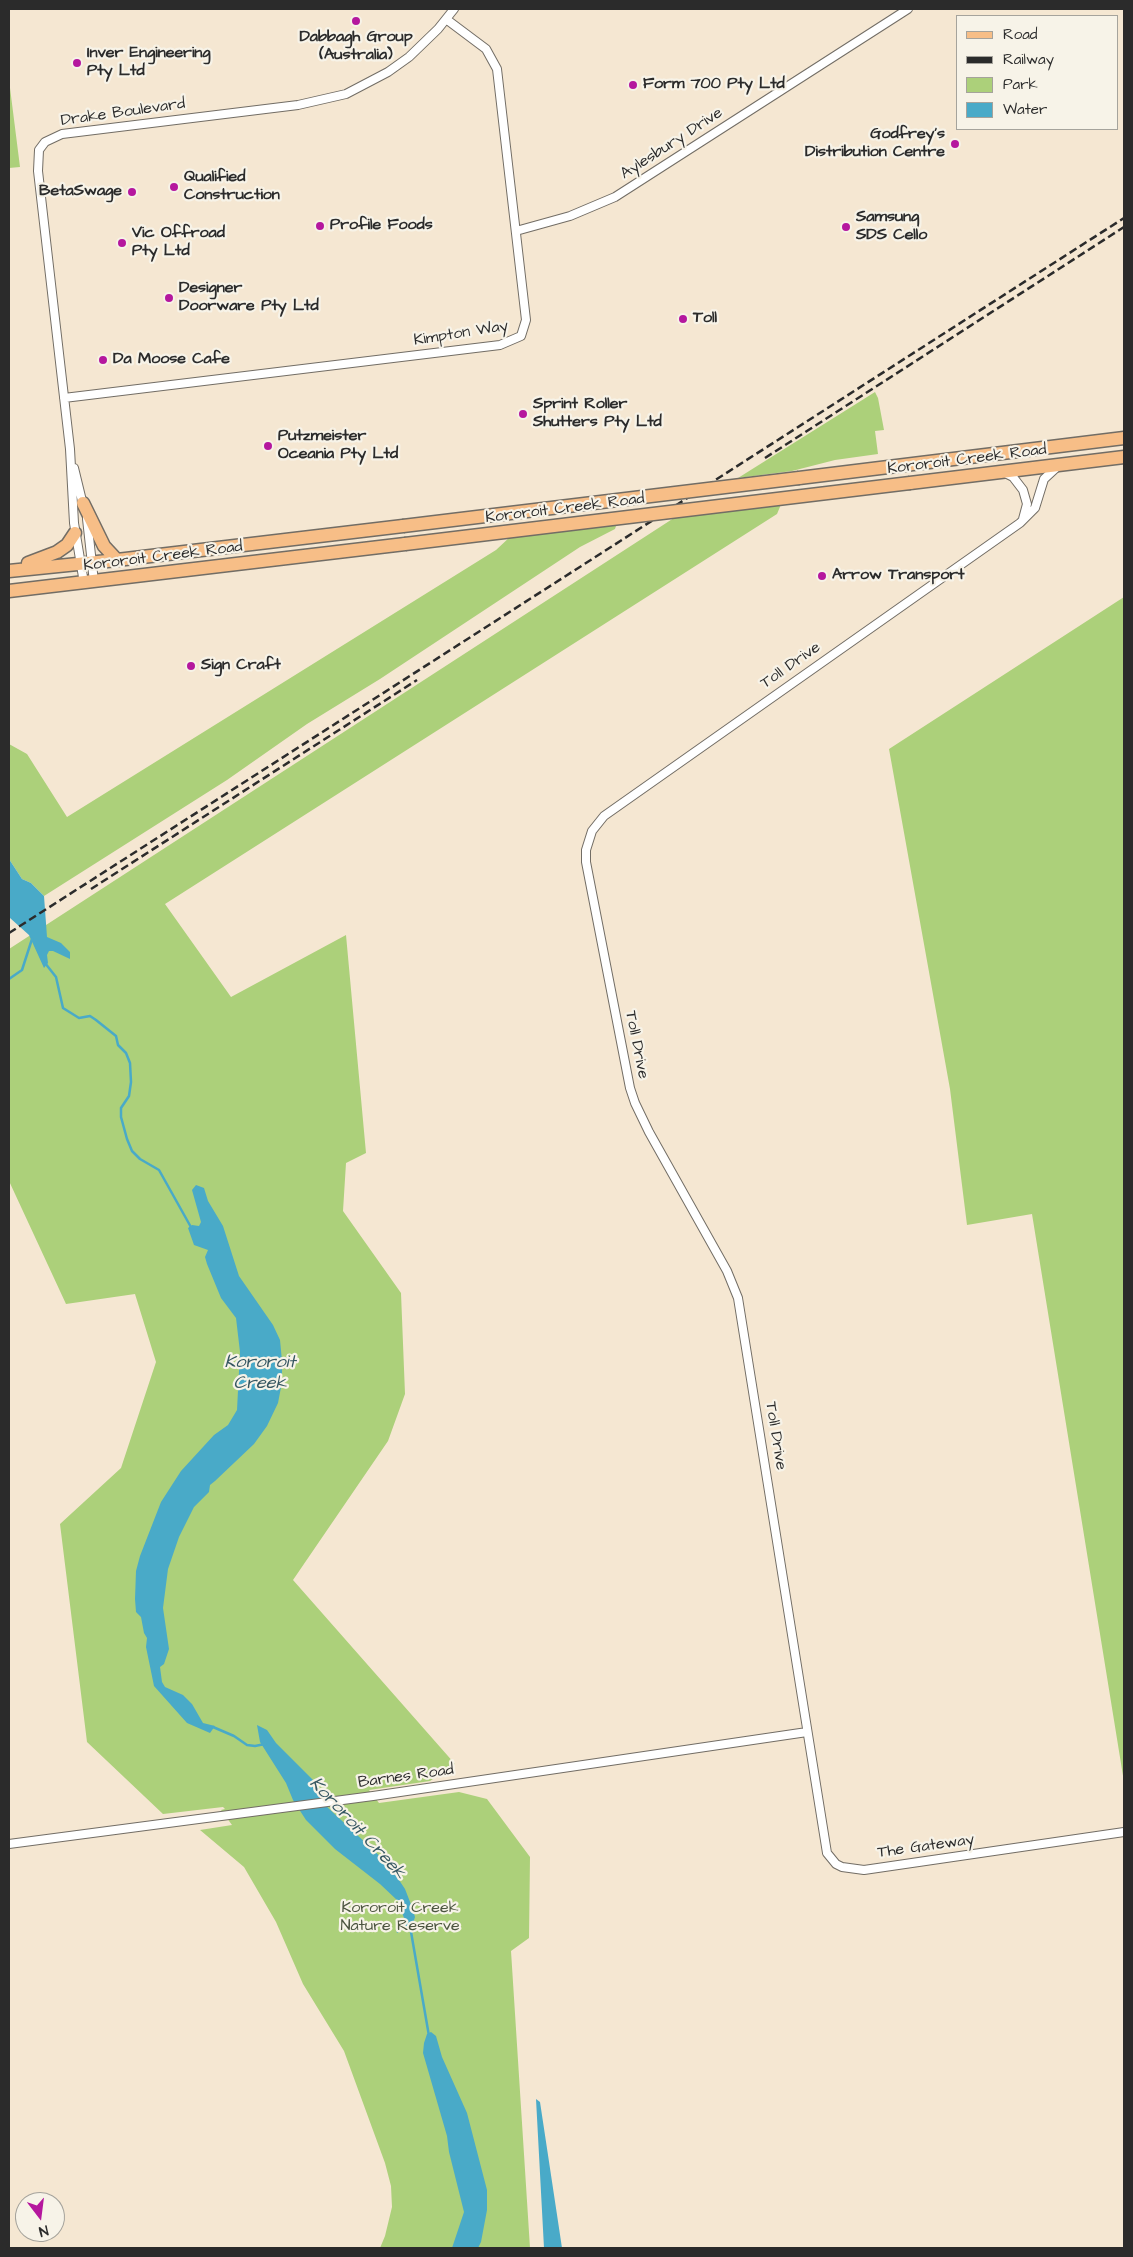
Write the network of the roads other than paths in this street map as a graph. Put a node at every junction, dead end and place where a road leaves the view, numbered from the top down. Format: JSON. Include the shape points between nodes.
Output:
{"nodes":[{"id":1,"x":454,"y":9,"type":"edge"},
{"id":2,"x":908,"y":9,"type":"edge"},
{"id":3,"x":446,"y":19,"type":"junction"},
{"id":4,"x":516,"y":231,"type":"junction"},
{"id":5,"x":64,"y":398,"type":"junction"},
{"id":6,"x":1124,"y":438,"type":"edge"},
{"id":7,"x":70,"y":449,"type":"junction"},
{"id":8,"x":1124,"y":457,"type":"edge"},
{"id":9,"x":1075,"y":463,"type":"junction"},
{"id":10,"x":996,"y":473,"type":"junction"},
{"id":11,"x":83,"y":503,"type":"junction"},
{"id":12,"x":1020,"y":523,"type":"junction"},
{"id":13,"x":75,"y":533,"type":"junction"},
{"id":14,"x":117,"y":560,"type":"junction"},
{"id":15,"x":85,"y":563,"type":"junction"},
{"id":16,"x":9,"y":570,"type":"edge"},
{"id":17,"x":89,"y":582,"type":"junction"},
{"id":18,"x":9,"y":591,"type":"edge"},
{"id":19,"x":807,"y":1732,"type":"junction"},
{"id":20,"x":813,"y":1764,"type":"joint"},
{"id":21,"x":1124,"y":1832,"type":"edge"},
{"id":22,"x":9,"y":1844,"type":"edge"}],
"edges":[{"from":1,"to":3,"type":"street","name":"Drake Boulevard"},
{"from":2,"to":4,"type":"street","name":"Aylesbury Drive","via":[[615,197],[570,216]]},
{"from":3,"to":4,"type":"street","name":"Kimpton Way","via":[[486,49],[496,69]]},
{"from":3,"to":5,"type":"street","name":"Drake Boulevard","via":[[425,43],[388,72],[361,87],[322,101],[62,134],[45,142],[39,150],[38,171]]},
{"from":4,"to":5,"type":"street","name":"Kimpton Way","via":[[526,326],[521,336],[509,343]]},
{"from":5,"to":7,"type":"street","name":"Drake Boulevard"},
{"from":6,"to":14,"type":"main road","name":"Kororoit Creek Road","bridge":true},
{"from":7,"to":11,"type":"street","name":"Drake Boulevard"},
{"from":7,"to":13,"type":"street","name":"Drake Boulevard"},
{"from":8,"to":9,"type":"main road","name":"Kororoit Creek Road"},
{"from":9,"to":10,"type":"main road","name":"Kororoit Creek Road"},
{"from":9,"to":12,"type":"street","name":"Toll Drive","via":[[1049,473],[1035,508]]},
{"from":10,"to":12,"type":"street","via":[[1013,477],[1023,490],[1026,511]]},
{"from":10,"to":17,"type":"main road","name":"Kororoit Creek Road","bridge":true},
{"from":11,"to":14,"type":"main road","via":[[104,546]]},
{"from":11,"to":15,"type":"street","name":"Drake Boulevard","via":[[87,522]]},
{"from":12,"to":19,"type":"street","name":"Toll Drive","via":[[604,816],[592,831],[586,850],[588,876],[635,1103],[648,1132],[727,1271],[738,1298]]},
{"from":13,"to":15,"type":"street","name":"Drake Boulevard"},
{"from":13,"to":16,"type":"main road","via":[[57,552]]},
{"from":14,"to":15,"type":"main road","name":"Kororoit Creek Road"},
{"from":15,"to":16,"type":"main road","name":"Kororoit Creek Road"},
{"from":15,"to":17,"type":"street","name":"Drake Boulevard"},
{"from":15,"to":17,"type":"street","name":"Drake Boulevard"},
{"from":17,"to":18,"type":"main road","name":"Kororoit Creek Road"},
{"from":19,"to":20,"type":"street","name":"Toll Drive"},
{"from":19,"to":22,"type":"street","name":"Barnes Road","via":[[373,1796]]},
{"from":20,"to":21,"type":"street","name":"The Gateway","via":[[827,1853],[836,1864],[848,1869],[876,1869]]}]}
